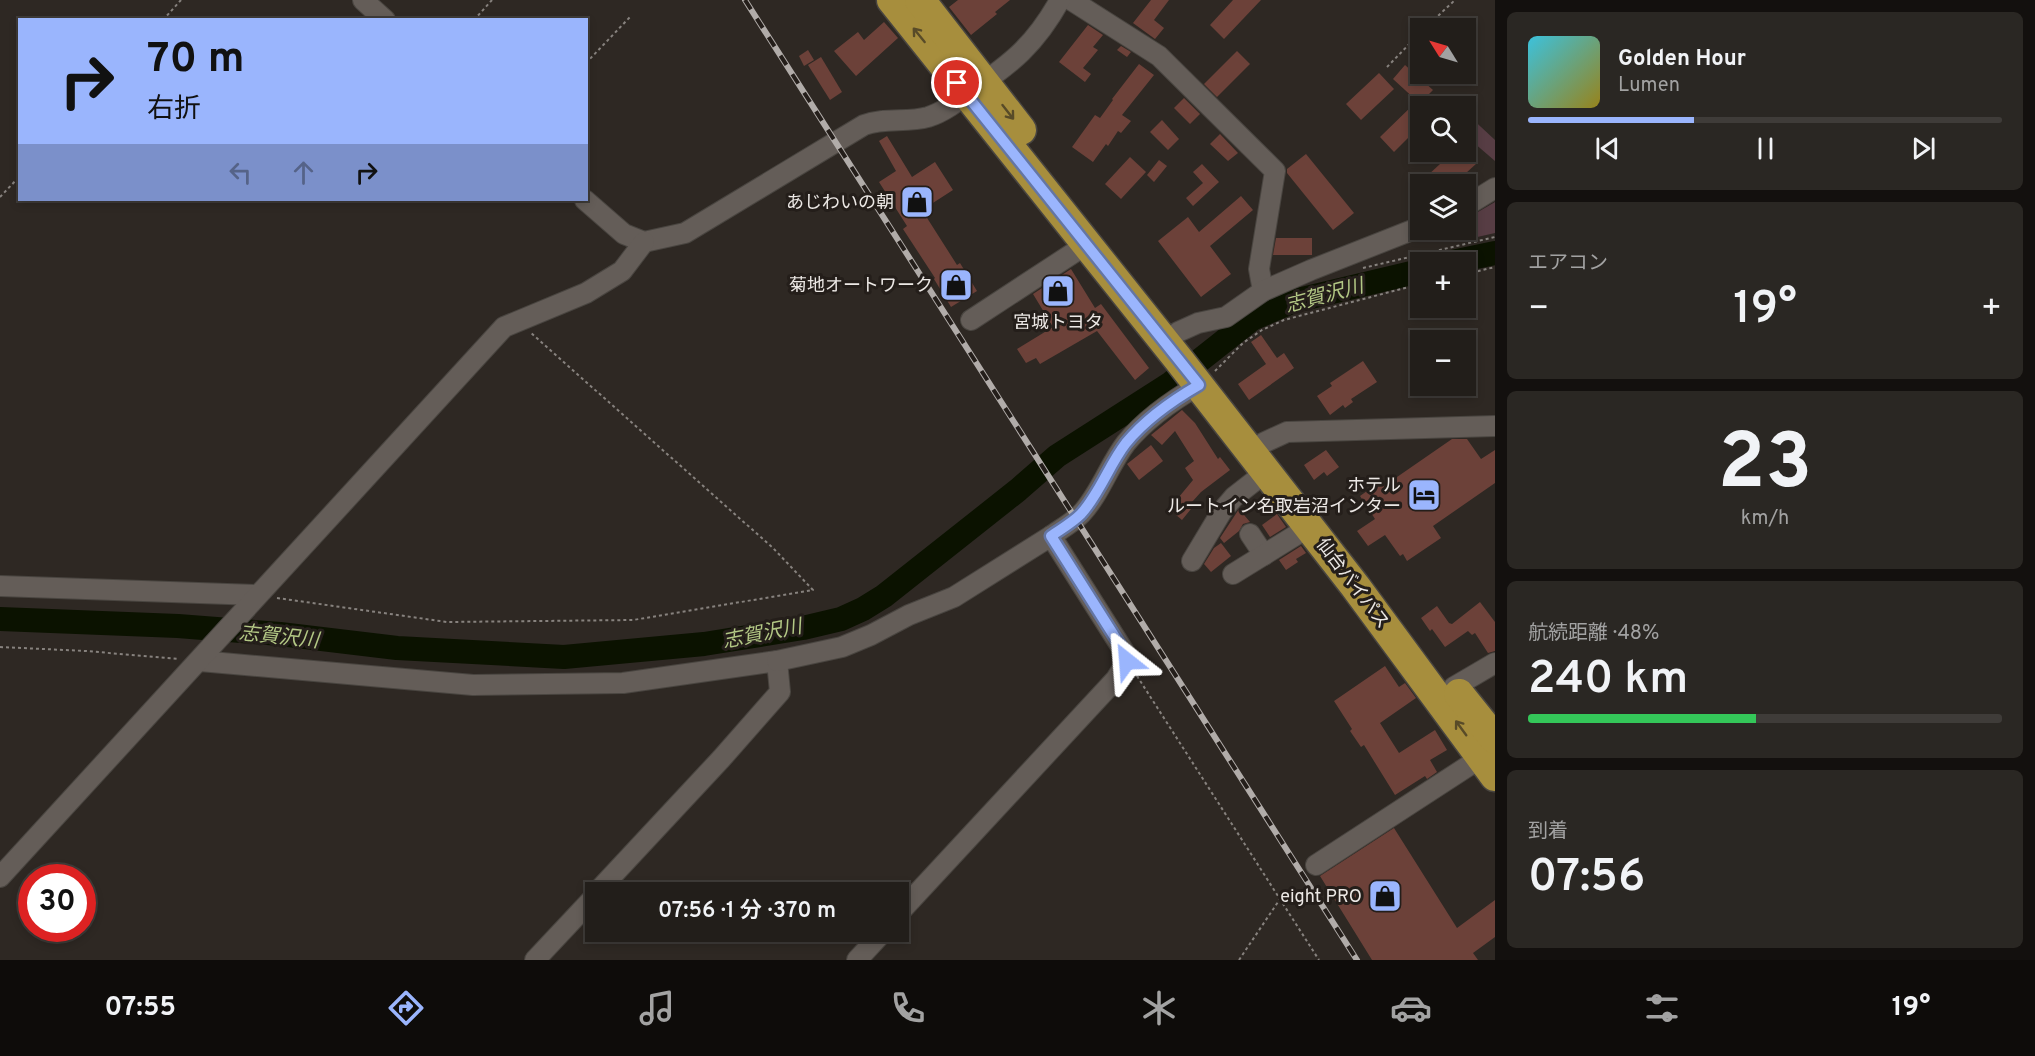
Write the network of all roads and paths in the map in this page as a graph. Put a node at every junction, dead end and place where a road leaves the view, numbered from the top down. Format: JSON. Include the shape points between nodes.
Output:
{"nodes":[{"id":1,"x":181,"y":0,"type":"edge"},
{"id":2,"x":363,"y":0,"type":"edge"},
{"id":3,"x":492,"y":0,"type":"edge"},
{"id":4,"x":892,"y":0,"type":"edge"},
{"id":5,"x":920,"y":0,"type":"edge"},
{"id":6,"x":1060,"y":0,"type":"edge"},
{"id":7,"x":1071,"y":0,"type":"edge"},
{"id":8,"x":1455,"y":0,"type":"edge"},
{"id":9,"x":630,"y":17,"type":"dead end"},
{"id":10,"x":165,"y":18,"type":"edge"},
{"id":11,"x":383,"y":18,"type":"edge"},
{"id":12,"x":476,"y":18,"type":"edge"},
{"id":13,"x":1436,"y":18,"type":"edge"},
{"id":14,"x":1410,"y":43,"type":"edge"},
{"id":15,"x":588,"y":61,"type":"edge"},
{"id":16,"x":1387,"y":67,"type":"dead end"},
{"id":17,"x":976,"y":89,"type":"junction"},
{"id":18,"x":18,"y":178,"type":"edge"},
{"id":19,"x":1495,"y":188,"type":"edge"},
{"id":20,"x":0,"y":197,"type":"edge"},
{"id":21,"x":1476,"y":200,"type":"edge"},
{"id":22,"x":586,"y":201,"type":"edge"},
{"id":23,"x":1410,"y":232,"type":"edge"},
{"id":24,"x":1495,"y":237,"type":"edge"},
{"id":25,"x":644,"y":242,"type":"junction"},
{"id":26,"x":1087,"y":244,"type":"junction"},
{"id":27,"x":1495,"y":267,"type":"edge"},
{"id":28,"x":1356,"y":270,"type":"dead end"},
{"id":29,"x":1476,"y":272,"type":"edge"},
{"id":30,"x":1410,"y":287,"type":"edge"},
{"id":31,"x":1263,"y":291,"type":"junction"},
{"id":32,"x":971,"y":320,"type":"dead end"},
{"id":33,"x":517,"y":321,"type":"junction"},
{"id":34,"x":1195,"y":365,"type":"junction"},
{"id":35,"x":1495,"y":426,"type":"edge"},
{"id":36,"x":1263,"y":443,"type":"junction"},
{"id":37,"x":1266,"y":472,"type":"junction"},
{"id":38,"x":1309,"y":527,"type":"junction"},
{"id":39,"x":1250,"y":534,"type":"dead end"},
{"id":40,"x":1051,"y":536,"type":"junction"},
{"id":41,"x":1264,"y":555,"type":"junction"},
{"id":42,"x":1192,"y":561,"type":"dead end"},
{"id":43,"x":1233,"y":574,"type":"dead end"},
{"id":44,"x":0,"y":586,"type":"edge"},
{"id":45,"x":254,"y":598,"type":"junction"},
{"id":46,"x":0,"y":647,"type":"edge"},
{"id":47,"x":202,"y":658,"type":"junction"},
{"id":48,"x":777,"y":661,"type":"junction"},
{"id":49,"x":1127,"y":661,"type":"junction"},
{"id":50,"x":1495,"y":663,"type":"edge"},
{"id":51,"x":1454,"y":687,"type":"junction"},
{"id":52,"x":1491,"y":757,"type":"edge"},
{"id":53,"x":1316,"y":865,"type":"dead end"},
{"id":54,"x":0,"y":877,"type":"edge"},
{"id":55,"x":607,"y":882,"type":"edge"},
{"id":56,"x":1280,"y":899,"type":"junction"},
{"id":57,"x":909,"y":902,"type":"edge"},
{"id":58,"x":585,"y":906,"type":"edge"},
{"id":59,"x":874,"y":942,"type":"edge"},
{"id":60,"x":535,"y":960,"type":"edge"},
{"id":61,"x":857,"y":960,"type":"edge"},
{"id":62,"x":1239,"y":960,"type":"edge"},
{"id":63,"x":1319,"y":960,"type":"edge"}],
"edges":[{"from":1,"to":10,"type":"path"},
{"from":2,"to":11,"type":"street"},
{"from":3,"to":12,"type":"path"},
{"from":17,"to":4,"type":"highway","name":"仙台バイパス","one_way":true},
{"from":5,"to":17,"type":"highway","name":"仙台バイパス"},
{"from":6,"to":17,"type":"street","via":[[1046,26],[1023,52]]},
{"from":7,"to":31,"type":"street","via":[[1159,56],[1275,171],[1259,269]]},
{"from":8,"to":13,"type":"path"},
{"from":9,"to":15,"type":"path"},
{"from":14,"to":16,"type":"path"},
{"from":17,"to":25,"type":"street","via":[[928,117],[864,125],[685,233]]},
{"from":17,"to":26,"type":"highway","name":"仙台バイパス"},
{"from":17,"to":34,"type":"highway","name":"仙台バイパス","one_way":true},
{"from":18,"to":20,"type":"path"},
{"from":19,"to":21,"type":"street"},
{"from":22,"to":25,"type":"street","via":[[624,234]]},
{"from":23,"to":31,"type":"street"},
{"from":24,"to":28,"type":"path"},
{"from":25,"to":33,"type":"street","via":[[622,271],[586,293]]},
{"from":26,"to":32,"type":"street"},
{"from":26,"to":34,"type":"highway","name":"仙台バイパス"},
{"from":27,"to":29,"type":"path"},
{"from":30,"to":34,"type":"path","via":[[1284,320]]},
{"from":31,"to":34,"type":"street","via":[[1226,317],[1198,323]]},
{"from":33,"to":45,"type":"street","via":[[504,327]]},
{"from":33,"to":45,"type":"path","via":[[772,548],[813,590],[633,620],[447,622]]},
{"from":34,"to":36,"type":"highway","name":"仙台バイパス"},
{"from":34,"to":37,"type":"highway","name":"仙台バイパス"},
{"from":34,"to":40,"type":"street","via":[[1184,394],[1126,443],[1081,514]]},
{"from":35,"to":36,"type":"street","via":[[1287,432]]},
{"from":36,"to":51,"type":"highway","name":"仙台バイパス"},
{"from":37,"to":38,"type":"highway","name":"仙台バイパス"},
{"from":37,"to":42,"type":"street","via":[[1216,511]]},
{"from":38,"to":41,"type":"street"},
{"from":52,"to":38,"type":"highway","name":"仙台バイパス","one_way":true},
{"from":39,"to":41,"type":"street"},
{"from":40,"to":48,"type":"street","via":[[954,597],[871,635],[842,647]]},
{"from":40,"to":49,"type":"street"},
{"from":41,"to":43,"type":"street"},
{"from":44,"to":45,"type":"street"},
{"from":45,"to":47,"type":"street"},
{"from":46,"to":47,"type":"path"},
{"from":47,"to":48,"type":"street","via":[[472,685],[623,682]]},
{"from":47,"to":54,"type":"street"},
{"from":48,"to":55,"type":"street","via":[[780,692]]},
{"from":49,"to":56,"type":"path"},
{"from":49,"to":57,"type":"street","via":[[1116,679]]},
{"from":50,"to":51,"type":"street"},
{"from":51,"to":52,"type":"highway","name":"仙台バイパス"},
{"from":52,"to":53,"type":"street"},
{"from":56,"to":62,"type":"path"},
{"from":56,"to":63,"type":"path"},
{"from":58,"to":60,"type":"street"},
{"from":59,"to":61,"type":"street"}]}
